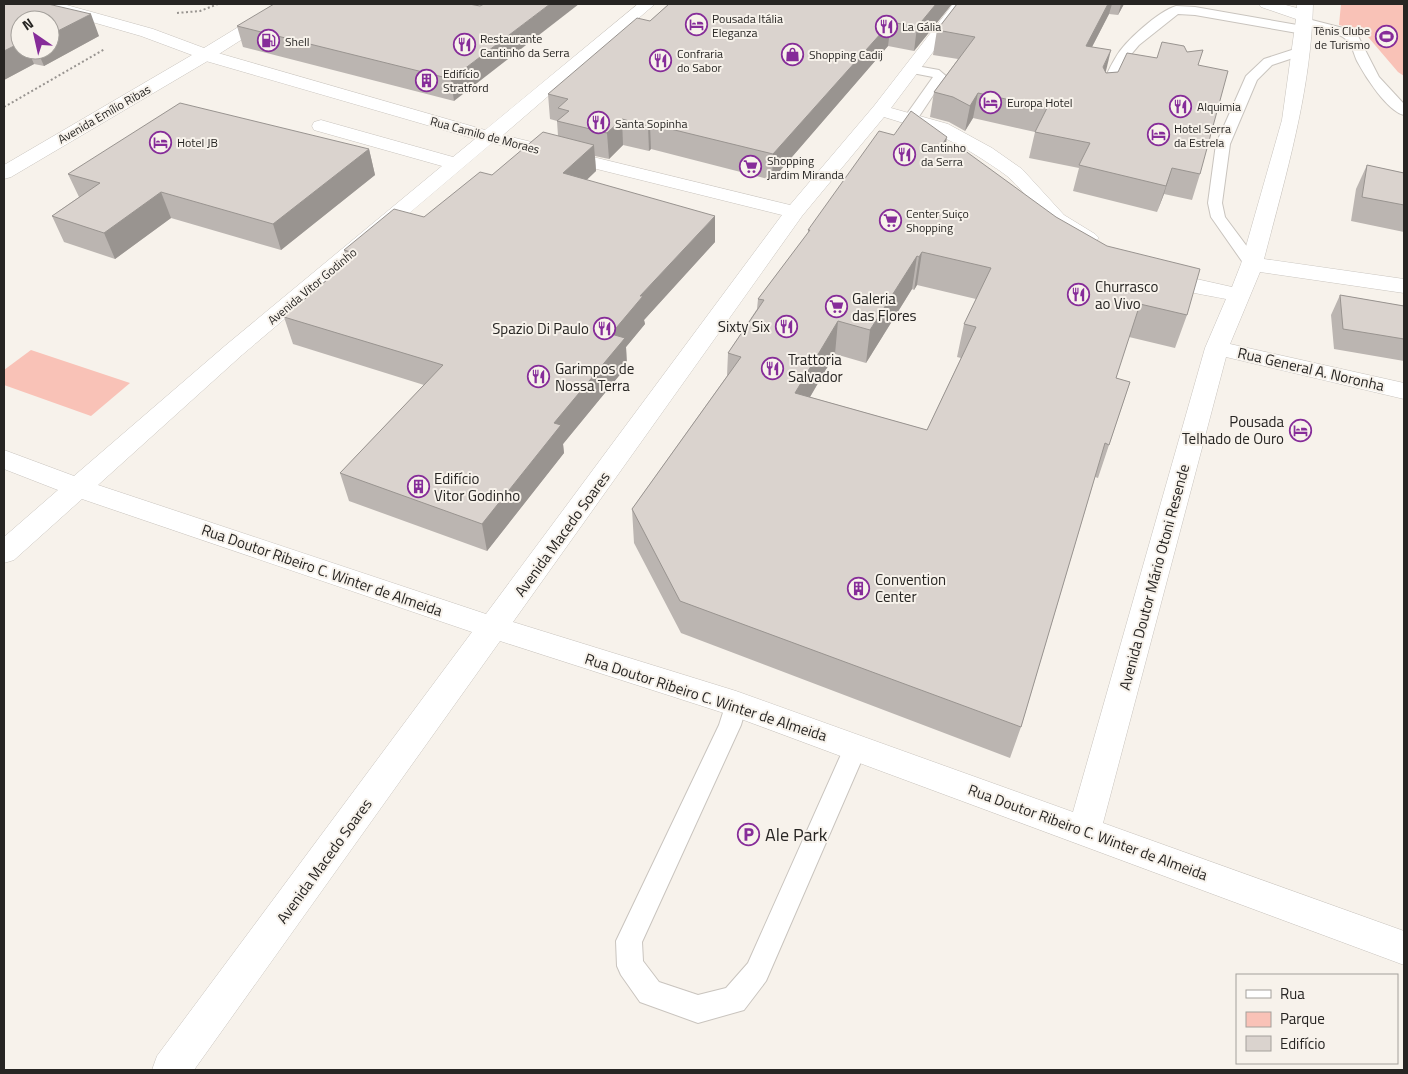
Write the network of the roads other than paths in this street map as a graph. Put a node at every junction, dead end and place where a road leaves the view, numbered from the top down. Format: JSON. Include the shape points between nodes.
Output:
{"nodes":[{"id":1,"x":46,"y":4,"type":"edge"},
{"id":2,"x":287,"y":4,"type":"edge"},
{"id":3,"x":647,"y":4,"type":"edge"},
{"id":4,"x":962,"y":4,"type":"edge"},
{"id":5,"x":1266,"y":4,"type":"edge"},
{"id":6,"x":1303,"y":25,"type":"edge"},
{"id":7,"x":205,"y":55,"type":"junction"},
{"id":8,"x":911,"y":69,"type":"junction"},
{"id":9,"x":1105,"y":93,"type":"edge"},
{"id":10,"x":880,"y":110,"type":"junction"},
{"id":11,"x":1404,"y":111,"type":"edge"},
{"id":12,"x":911,"y":118,"type":"junction"},
{"id":13,"x":321,"y":126,"type":"dead end"},
{"id":14,"x":489,"y":137,"type":"junction"},
{"id":15,"x":457,"y":164,"type":"junction"},
{"id":16,"x":4,"y":173,"type":"edge"},
{"id":17,"x":796,"y":212,"type":"junction"},
{"id":18,"x":1102,"y":248,"type":"edge"},
{"id":19,"x":1252,"y":264,"type":"junction"},
{"id":20,"x":1142,"y":267,"type":"edge"},
{"id":21,"x":1404,"y":286,"type":"edge"},
{"id":22,"x":1239,"y":295,"type":"junction"},
{"id":23,"x":1217,"y":348,"type":"junction"},
{"id":24,"x":1404,"y":391,"type":"edge"},
{"id":25,"x":4,"y":459,"type":"edge"},
{"id":26,"x":79,"y":488,"type":"junction"},
{"id":27,"x":4,"y":553,"type":"edge"},
{"id":28,"x":494,"y":628,"type":"junction"},
{"id":29,"x":736,"y":704,"type":"junction"},
{"id":30,"x":855,"y":748,"type":"junction"},
{"id":31,"x":1084,"y":832,"type":"junction"},
{"id":32,"x":1404,"y":948,"type":"edge"},
{"id":33,"x":171,"y":1070,"type":"edge"}],
"edges":[{"from":1,"to":7,"type":"street","via":[[153,34]]},
{"from":2,"to":7,"type":"street","name":"Avenida Emílio Ribas"},
{"from":3,"to":14,"type":"street","name":"Avenida Vitor Godinho"},
{"from":4,"to":8,"type":"street","name":"Avenida Macedo Soares"},
{"from":5,"to":6,"type":"street"},
{"from":6,"to":9,"type":"lane","via":[[1176,10],[1135,42],[1122,57]]},
{"from":6,"to":11,"type":"lane","via":[[1339,31],[1354,38],[1360,59],[1382,89]]},
{"from":6,"to":19,"type":"street","name":"Avenida Doutor Mário Otoni Resende","via":[[1291,120]]},
{"from":6,"to":19,"type":"lane","via":[[1280,56],[1251,78],[1223,144],[1215,203],[1218,217]]},
{"from":7,"to":14,"type":"street","name":"Rua Camilo de Moraes"},
{"from":7,"to":16,"type":"street","name":"Avenida Emílio Ribas"},
{"from":8,"to":10,"type":"street","name":"Avenida Macedo Soares"},
{"from":8,"to":12,"type":"lane","via":[[936,73],[940,77]]},
{"from":10,"to":12,"type":"street"},
{"from":10,"to":17,"type":"street","name":"Avenida Macedo Soares"},
{"from":12,"to":18,"type":"street","via":[[941,128],[985,152],[1015,173],[1057,218]]},
{"from":13,"to":15,"type":"street"},
{"from":14,"to":15,"type":"street","name":"Avenida Vitor Godinho"},
{"from":14,"to":17,"type":"street","name":"Rua Camilo de Moraes"},
{"from":15,"to":26,"type":"street","name":"Avenida Vitor Godinho","via":[[234,350]]},
{"from":17,"to":28,"type":"street","name":"Avenida Macedo Soares"},
{"from":19,"to":21,"type":"street"},
{"from":19,"to":22,"type":"street","name":"Avenida Doutor Mário Otoni Resende"},
{"from":20,"to":22,"type":"street","via":[[1176,281]]},
{"from":22,"to":23,"type":"street","name":"Avenida Doutor Mário Otoni Resende"},
{"from":23,"to":24,"type":"street","name":"Rua General A. Noronha"},
{"from":23,"to":31,"type":"street","name":"Avenida Doutor Mário Otoni Resende"},
{"from":25,"to":26,"type":"street","name":"Rua Doutor Ribeiro C. Winter de Almeida"},
{"from":26,"to":27,"type":"street","name":"Avenida Vitor Godinho"},
{"from":26,"to":28,"type":"street","name":"Rua Doutor Ribeiro C. Winter de Almeida"},
{"from":28,"to":29,"type":"street","name":"Rua Doutor Ribeiro C. Winter de Almeida"},
{"from":28,"to":33,"type":"street","name":"Avenida Macedo Soares"},
{"from":29,"to":30,"type":"street","name":"Rua Doutor Ribeiro C. Winter de Almeida"},
{"from":29,"to":30,"type":"lane","via":[[730,724],[629,941],[630,966],[650,992],[698,1009],[734,1000],[757,972]]},
{"from":30,"to":31,"type":"street","name":"Rua Doutor Ribeiro C. Winter de Almeida"},
{"from":31,"to":32,"type":"street","name":"Rua Doutor Ribeiro C. Winter de Almeida"}]}
